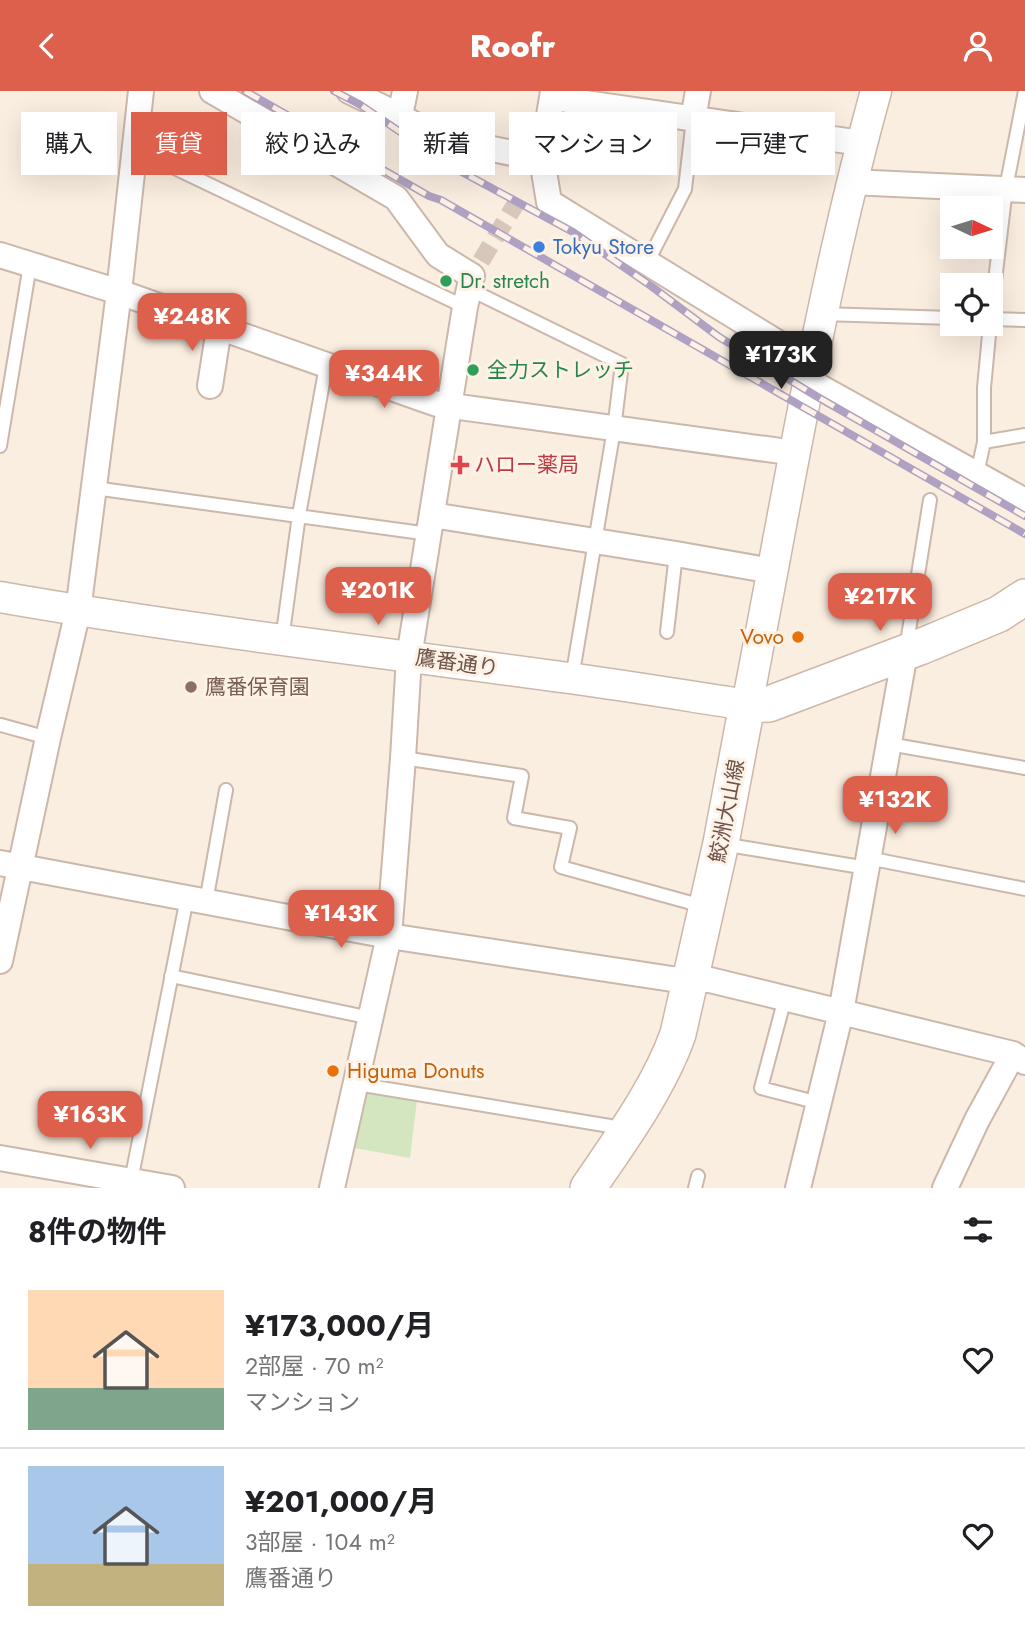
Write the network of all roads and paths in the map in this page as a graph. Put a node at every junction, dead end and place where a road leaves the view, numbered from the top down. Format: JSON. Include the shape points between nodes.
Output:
{"nodes":[{"id":1,"x":141,"y":91,"type":"edge"},
{"id":2,"x":212,"y":91,"type":"edge"},
{"id":3,"x":349,"y":91,"type":"edge"},
{"id":4,"x":405,"y":91,"type":"edge"},
{"id":5,"x":698,"y":91,"type":"edge"},
{"id":6,"x":876,"y":91,"type":"edge"},
{"id":7,"x":1025,"y":91,"type":"edge"},
{"id":8,"x":553,"y":94,"type":"edge"},
{"id":9,"x":139,"y":112,"type":"edge"},
{"id":10,"x":401,"y":112,"type":"edge"},
{"id":11,"x":550,"y":112,"type":"edge"},
{"id":12,"x":694,"y":112,"type":"edge"},
{"id":13,"x":399,"y":116,"type":"edge"},
{"id":14,"x":691,"y":119,"type":"edge"},
{"id":15,"x":691,"y":136,"type":"edge"},
{"id":16,"x":835,"y":139,"type":"edge"},
{"id":17,"x":861,"y":143,"type":"junction"},
{"id":18,"x":132,"y":175,"type":"edge"},
{"id":19,"x":193,"y":175,"type":"edge"},
{"id":20,"x":545,"y":175,"type":"edge"},
{"id":21,"x":851,"y":182,"type":"junction"},
{"id":22,"x":1016,"y":189,"type":"edge"},
{"id":23,"x":0,"y":255,"type":"edge"},
{"id":24,"x":647,"y":263,"type":"junction"},
{"id":25,"x":30,"y":265,"type":"junction"},
{"id":26,"x":1000,"y":273,"type":"edge"},
{"id":27,"x":119,"y":292,"type":"junction"},
{"id":28,"x":467,"y":298,"type":"junction"},
{"id":29,"x":822,"y":314,"type":"junction"},
{"id":30,"x":940,"y":318,"type":"edge"},
{"id":31,"x":1025,"y":320,"type":"edge"},
{"id":32,"x":1003,"y":321,"type":"edge"},
{"id":33,"x":219,"y":328,"type":"junction"},
{"id":34,"x":989,"y":336,"type":"edge"},
{"id":35,"x":326,"y":366,"type":"junction"},
{"id":36,"x":811,"y":367,"type":"junction"},
{"id":37,"x":210,"y":386,"type":"dead end"},
{"id":38,"x":450,"y":405,"type":"junction"},
{"id":39,"x":614,"y":429,"type":"junction"},
{"id":40,"x":1025,"y":435,"type":"edge"},
{"id":41,"x":984,"y":442,"type":"junction"},
{"id":42,"x":0,"y":446,"type":"edge"},
{"id":43,"x":795,"y":453,"type":"junction"},
{"id":44,"x":978,"y":474,"type":"junction"},
{"id":45,"x":94,"y":488,"type":"junction"},
{"id":46,"x":930,"y":500,"type":"dead end"},
{"id":47,"x":1025,"y":501,"type":"edge"},
{"id":48,"x":299,"y":515,"type":"junction"},
{"id":49,"x":430,"y":524,"type":"junction"},
{"id":50,"x":595,"y":541,"type":"junction"},
{"id":51,"x":676,"y":554,"type":"junction"},
{"id":52,"x":772,"y":571,"type":"junction"},
{"id":53,"x":0,"y":597,"type":"edge"},
{"id":54,"x":1025,"y":597,"type":"edge"},
{"id":55,"x":78,"y":611,"type":"junction"},
{"id":56,"x":667,"y":632,"type":"dead end"},
{"id":57,"x":282,"y":640,"type":"junction"},
{"id":58,"x":905,"y":653,"type":"junction"},
{"id":59,"x":409,"y":657,"type":"junction"},
{"id":60,"x":572,"y":678,"type":"junction"},
{"id":61,"x":747,"y":705,"type":"junction"},
{"id":62,"x":1,"y":725,"type":"edge"},
{"id":63,"x":48,"y":738,"type":"junction"},
{"id":64,"x":889,"y":744,"type":"junction"},
{"id":65,"x":403,"y":758,"type":"junction"},
{"id":66,"x":1025,"y":768,"type":"edge"},
{"id":67,"x":226,"y":790,"type":"dead end"},
{"id":68,"x":722,"y":843,"type":"junction"},
{"id":69,"x":867,"y":863,"type":"junction"},
{"id":70,"x":10,"y":865,"type":"edge"},
{"id":71,"x":1025,"y":889,"type":"edge"},
{"id":72,"x":196,"y":900,"type":"junction"},
{"id":73,"x":706,"y":907,"type":"junction"},
{"id":74,"x":389,"y":936,"type":"junction"},
{"id":75,"x":0,"y":961,"type":"edge"},
{"id":76,"x":171,"y":975,"type":"junction"},
{"id":77,"x":690,"y":980,"type":"junction"},
{"id":78,"x":785,"y":998,"type":"junction"},
{"id":79,"x":841,"y":1012,"type":"junction"},
{"id":80,"x":371,"y":1018,"type":"junction"},
{"id":81,"x":1021,"y":1053,"type":"edge"},
{"id":82,"x":356,"y":1084,"type":"junction"},
{"id":83,"x":819,"y":1103,"type":"junction"},
{"id":84,"x":626,"y":1133,"type":"junction"},
{"id":85,"x":0,"y":1158,"type":"edge"},
{"id":86,"x":131,"y":1181,"type":"junction"},
{"id":87,"x":173,"y":1188,"type":"edge"},
{"id":88,"x":332,"y":1188,"type":"edge"},
{"id":89,"x":588,"y":1188,"type":"edge"},
{"id":90,"x":798,"y":1188,"type":"edge"},
{"id":91,"x":945,"y":1188,"type":"edge"}],
"edges":[{"from":1,"to":9,"type":"street"},
{"from":2,"to":28,"type":"street","via":[[396,198],[438,255],[472,275]]},
{"from":3,"to":13,"type":"street"},
{"from":4,"to":10,"type":"street"},
{"from":5,"to":12,"type":"street"},
{"from":6,"to":17,"type":"street"},
{"from":7,"to":22,"type":"lane"},
{"from":8,"to":11,"type":"street"},
{"from":8,"to":14,"type":"street","via":[[572,101]]},
{"from":15,"to":24,"type":"lane","via":[[685,189]]},
{"from":16,"to":17,"type":"street"},
{"from":17,"to":21,"type":"street"},
{"from":18,"to":27,"type":"street"},
{"from":19,"to":28,"type":"lane"},
{"from":20,"to":24,"type":"street","via":[[549,202]]},
{"from":21,"to":22,"type":"street"},
{"from":21,"to":29,"type":"street"},
{"from":22,"to":26,"type":"lane"},
{"from":23,"to":25,"type":"street"},
{"from":24,"to":36,"type":"street"},
{"from":25,"to":27,"type":"street"},
{"from":25,"to":42,"type":"lane"},
{"from":27,"to":33,"type":"street"},
{"from":27,"to":45,"type":"street"},
{"from":28,"to":38,"type":"street"},
{"from":28,"to":39,"type":"lane","via":[[622,364]]},
{"from":29,"to":30,"type":"lane"},
{"from":29,"to":36,"type":"street"},
{"from":31,"to":32,"type":"lane"},
{"from":33,"to":35,"type":"street"},
{"from":33,"to":37,"type":"street"},
{"from":34,"to":41,"type":"lane"},
{"from":35,"to":38,"type":"street"},
{"from":35,"to":48,"type":"lane"},
{"from":36,"to":43,"type":"street"},
{"from":36,"to":44,"type":"street"},
{"from":38,"to":39,"type":"street"},
{"from":38,"to":49,"type":"street"},
{"from":39,"to":43,"type":"street"},
{"from":39,"to":50,"type":"lane"},
{"from":40,"to":41,"type":"lane"},
{"from":41,"to":44,"type":"lane"},
{"from":43,"to":52,"type":"street"},
{"from":44,"to":47,"type":"street"},
{"from":45,"to":48,"type":"lane"},
{"from":45,"to":55,"type":"street"},
{"from":46,"to":58,"type":"lane"},
{"from":48,"to":49,"type":"lane"},
{"from":48,"to":57,"type":"lane"},
{"from":49,"to":50,"type":"street"},
{"from":49,"to":59,"type":"street"},
{"from":50,"to":51,"type":"street"},
{"from":50,"to":60,"type":"lane"},
{"from":51,"to":52,"type":"street"},
{"from":51,"to":56,"type":"lane"},
{"from":52,"to":61,"type":"street"},
{"from":53,"to":55,"type":"street","name":"鷹番通り"},
{"from":54,"to":58,"type":"main road","via":[[999,614]]},
{"from":55,"to":57,"type":"street","name":"鷹番通り"},
{"from":55,"to":63,"type":"street"},
{"from":57,"to":59,"type":"street","name":"鷹番通り"},
{"from":58,"to":61,"type":"main road","via":[[769,704]]},
{"from":58,"to":64,"type":"street"},
{"from":59,"to":60,"type":"street","name":"鷹番通り"},
{"from":59,"to":65,"type":"street"},
{"from":60,"to":61,"type":"street","name":"鷹番通り"},
{"from":61,"to":68,"type":"main road","name":"鮫洲大山線"},
{"from":62,"to":63,"type":"lane"},
{"from":63,"to":70,"type":"street"},
{"from":64,"to":66,"type":"lane"},
{"from":64,"to":69,"type":"street"},
{"from":65,"to":73,"type":"lane","via":[[522,776],[514,818],[570,828],[561,867]]},
{"from":65,"to":74,"type":"street"},
{"from":67,"to":72,"type":"lane"},
{"from":68,"to":69,"type":"lane"},
{"from":68,"to":73,"type":"main road","name":"鮫洲大山線"},
{"from":69,"to":71,"type":"lane"},
{"from":69,"to":79,"type":"street"},
{"from":70,"to":72,"type":"street"},
{"from":70,"to":75,"type":"street"},
{"from":72,"to":74,"type":"street"},
{"from":72,"to":76,"type":"lane"},
{"from":73,"to":77,"type":"main road","name":"鮫洲大山線"},
{"from":74,"to":77,"type":"street"},
{"from":74,"to":80,"type":"street"},
{"from":76,"to":80,"type":"lane"},
{"from":76,"to":86,"type":"lane"},
{"from":77,"to":78,"type":"street","via":[[710,980]]},
{"from":77,"to":84,"type":"main road","name":"鮫洲大山線","via":[[670,1055]]},
{"from":78,"to":79,"type":"street"},
{"from":78,"to":83,"type":"lane","via":[[761,1088]]},
{"from":79,"to":81,"type":"street"},
{"from":79,"to":83,"type":"street"},
{"from":80,"to":82,"type":"street"},
{"from":81,"to":91,"type":"street","via":[[977,1120]]},
{"from":82,"to":84,"type":"lane","via":[[610,1126]]},
{"from":82,"to":88,"type":"street"},
{"from":83,"to":90,"type":"street"},
{"from":84,"to":89,"type":"main road","name":"鮫洲大山線"},
{"from":85,"to":86,"type":"street"},
{"from":86,"to":87,"type":"street"}]}
